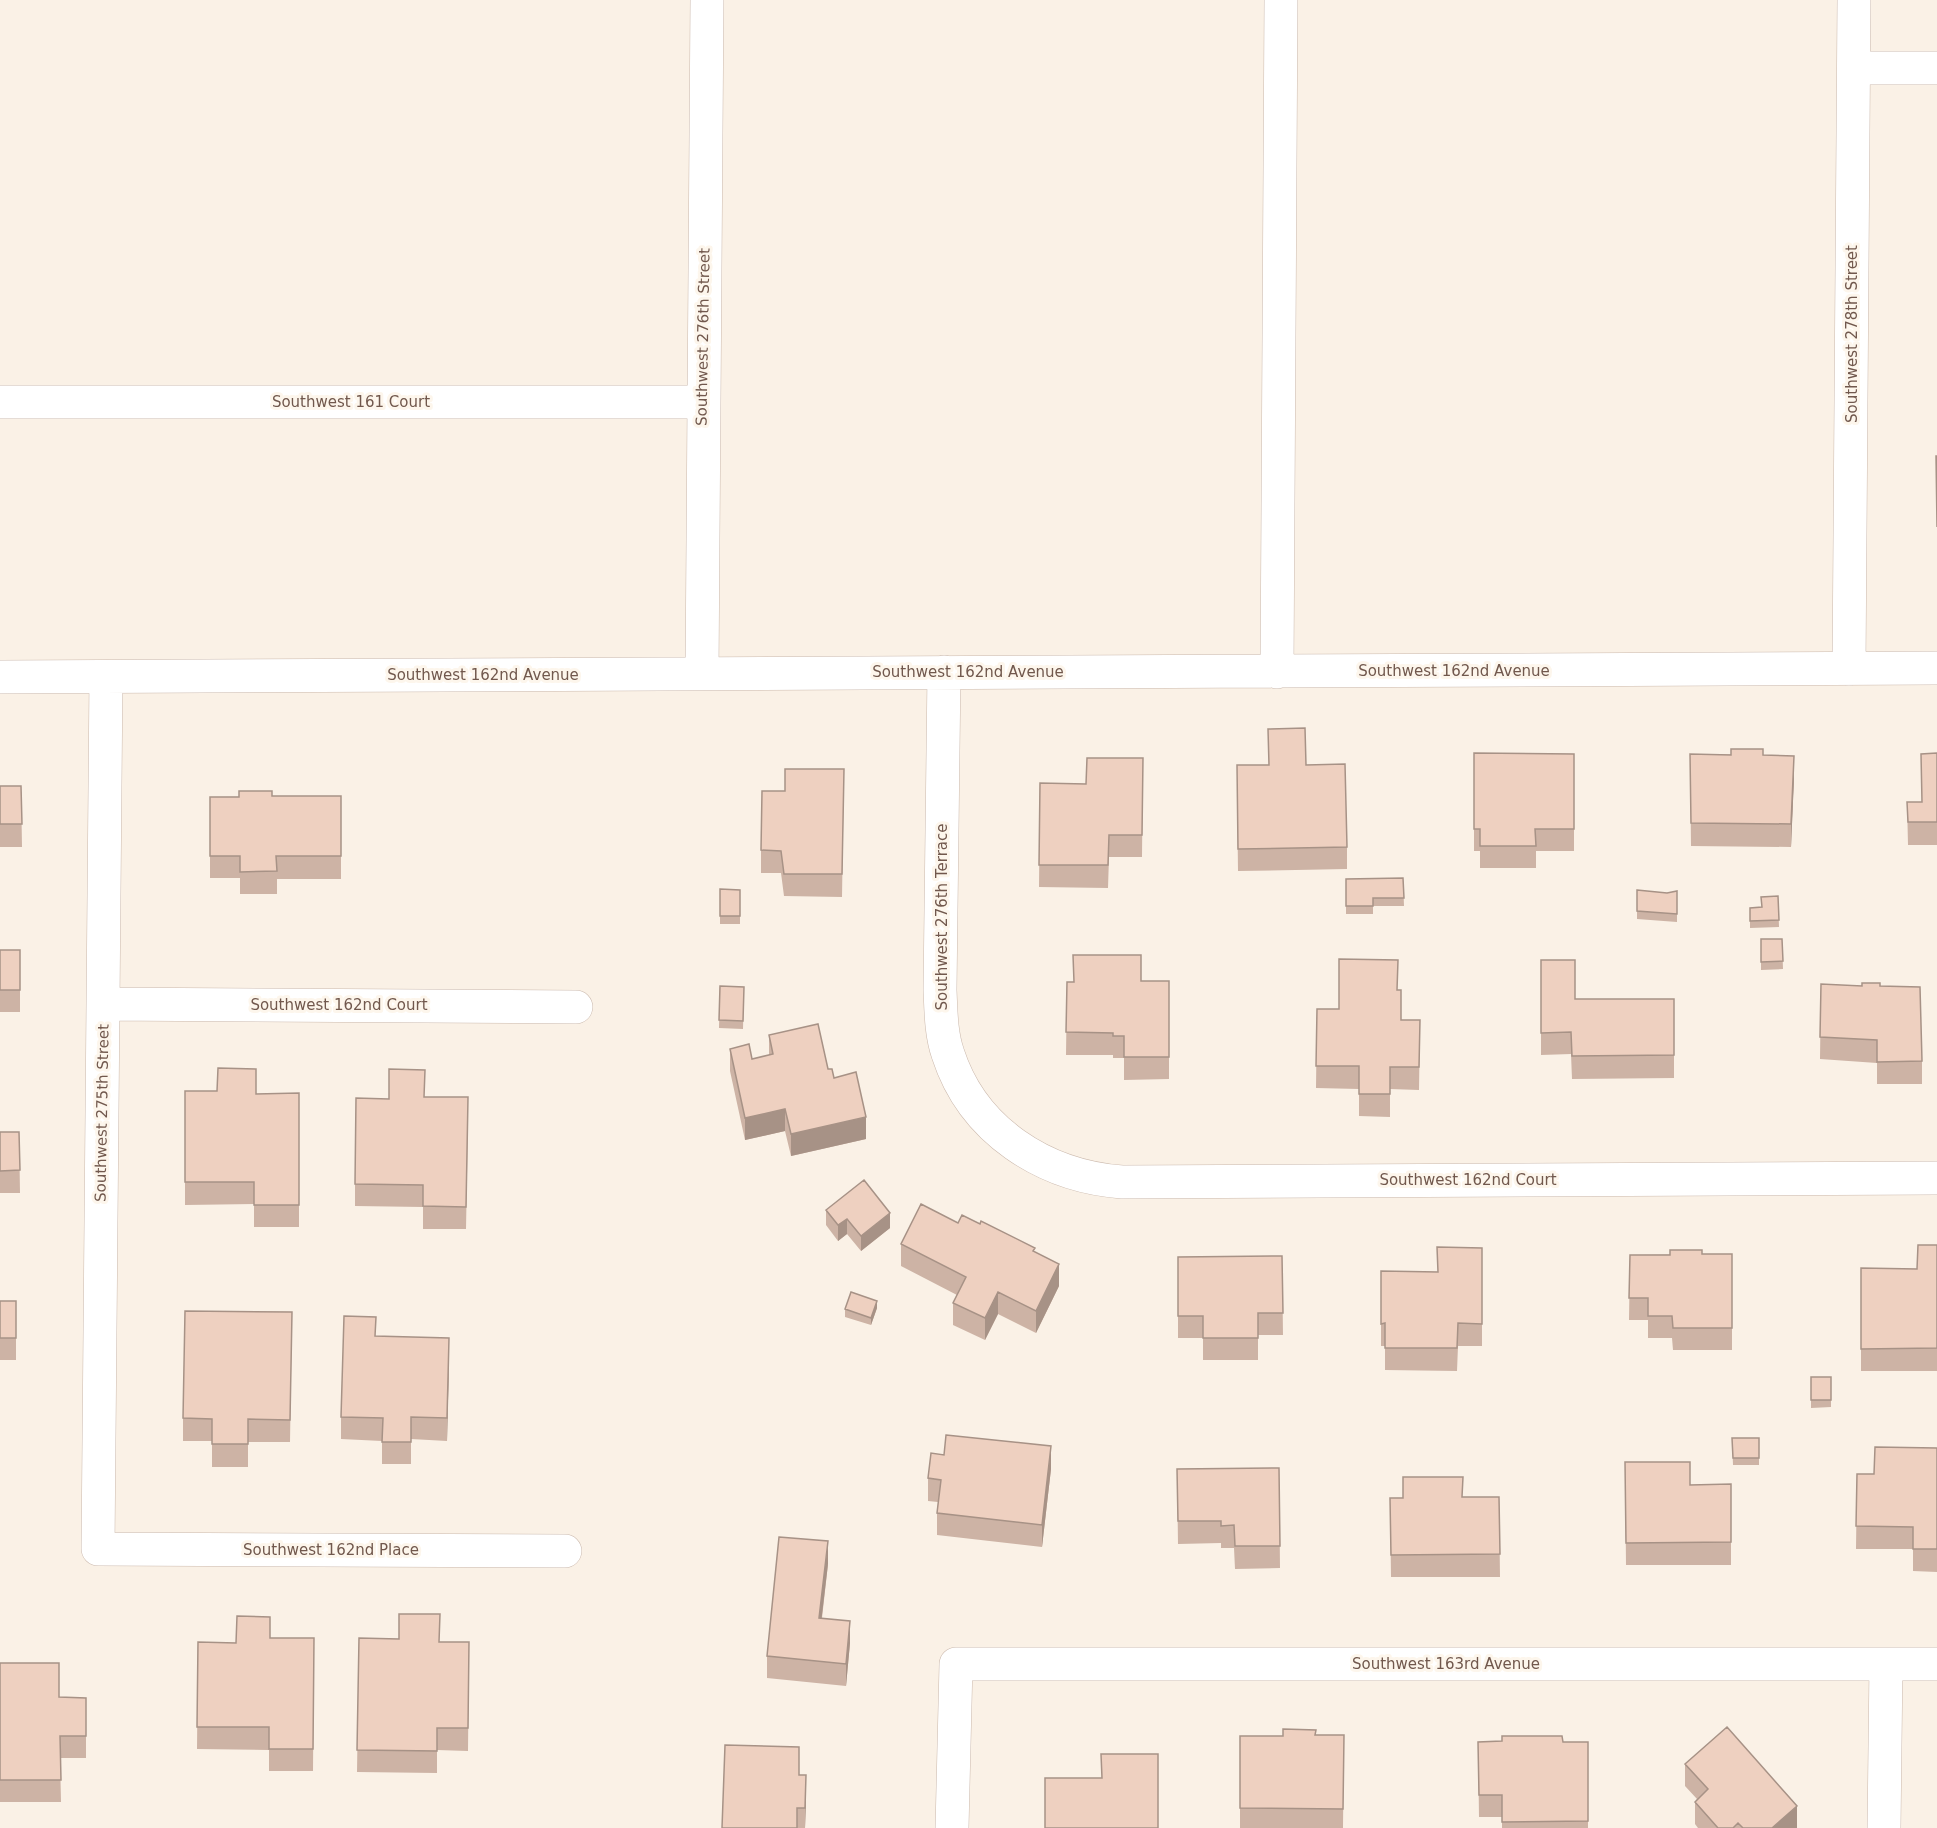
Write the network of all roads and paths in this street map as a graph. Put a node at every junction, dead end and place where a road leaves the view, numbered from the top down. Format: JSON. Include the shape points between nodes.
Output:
{"nodes":[{"id":1,"x":707,"y":0,"type":"edge"},
{"id":2,"x":1281,"y":0,"type":"edge"},
{"id":3,"x":1854,"y":0,"type":"edge"},
{"id":4,"x":1854,"y":68,"type":"junction"},
{"id":5,"x":1937,"y":68,"type":"edge"},
{"id":6,"x":0,"y":402,"type":"edge"},
{"id":7,"x":703,"y":402,"type":"junction"},
{"id":8,"x":1937,"y":668,"type":"edge"},
{"id":9,"x":1849,"y":669,"type":"junction"},
{"id":10,"x":944,"y":672,"type":"junction"},
{"id":11,"x":1277,"y":672,"type":"junction"},
{"id":12,"x":702,"y":674,"type":"junction"},
{"id":13,"x":0,"y":677,"type":"edge"},
{"id":14,"x":106,"y":677,"type":"junction"},
{"id":15,"x":103,"y":1004,"type":"junction"},
{"id":16,"x":576,"y":1007,"type":"dead end"},
{"id":17,"x":1007,"y":1142,"type":"joint"},
{"id":18,"x":1937,"y":1178,"type":"edge"},
{"id":19,"x":98,"y":1549,"type":"joint"},
{"id":20,"x":565,"y":1551,"type":"dead end"},
{"id":21,"x":1886,"y":1664,"type":"junction"},
{"id":22,"x":1937,"y":1664,"type":"edge"},
{"id":23,"x":952,"y":1828,"type":"edge"},
{"id":24,"x":1884,"y":1828,"type":"edge"}],
"edges":[{"from":1,"to":7,"type":"street","name":"Southwest 276th Street"},
{"from":2,"to":11,"type":"street"},
{"from":3,"to":4,"type":"street","name":"Southwest 278th Street"},
{"from":4,"to":5,"type":"street"},
{"from":4,"to":9,"type":"street","name":"Southwest 278th Street"},
{"from":6,"to":7,"type":"street","name":"Southwest 161 Court"},
{"from":7,"to":12,"type":"street","name":"Southwest 276th Street"},
{"from":8,"to":9,"type":"street","name":"Southwest 162nd Avenue"},
{"from":9,"to":11,"type":"street","name":"Southwest 162nd Avenue"},
{"from":10,"to":11,"type":"street","name":"Southwest 162nd Avenue"},
{"from":10,"to":12,"type":"street","name":"Southwest 162nd Avenue"},
{"from":10,"to":17,"type":"street","name":"Southwest 276th Terrace","via":[[940,990],[943,1031],[959,1080],[974,1105]]},
{"from":12,"to":14,"type":"street","name":"Southwest 162nd Avenue"},
{"from":13,"to":14,"type":"street","name":"Southwest 162nd Avenue"},
{"from":14,"to":15,"type":"street","name":"Southwest 275th Street"},
{"from":15,"to":16,"type":"street","name":"Southwest 162nd Court"},
{"from":15,"to":19,"type":"street","name":"Southwest 275th Street"},
{"from":17,"to":18,"type":"street","name":"Southwest 162nd Court","via":[[1062,1170],[1122,1182]]},
{"from":19,"to":20,"type":"street","name":"Southwest 162nd Place"},
{"from":21,"to":22,"type":"street","name":"Southwest 163rd Avenue"},
{"from":21,"to":23,"type":"street","name":"Southwest 163rd Avenue","via":[[956,1664]]},
{"from":21,"to":24,"type":"street"}]}
